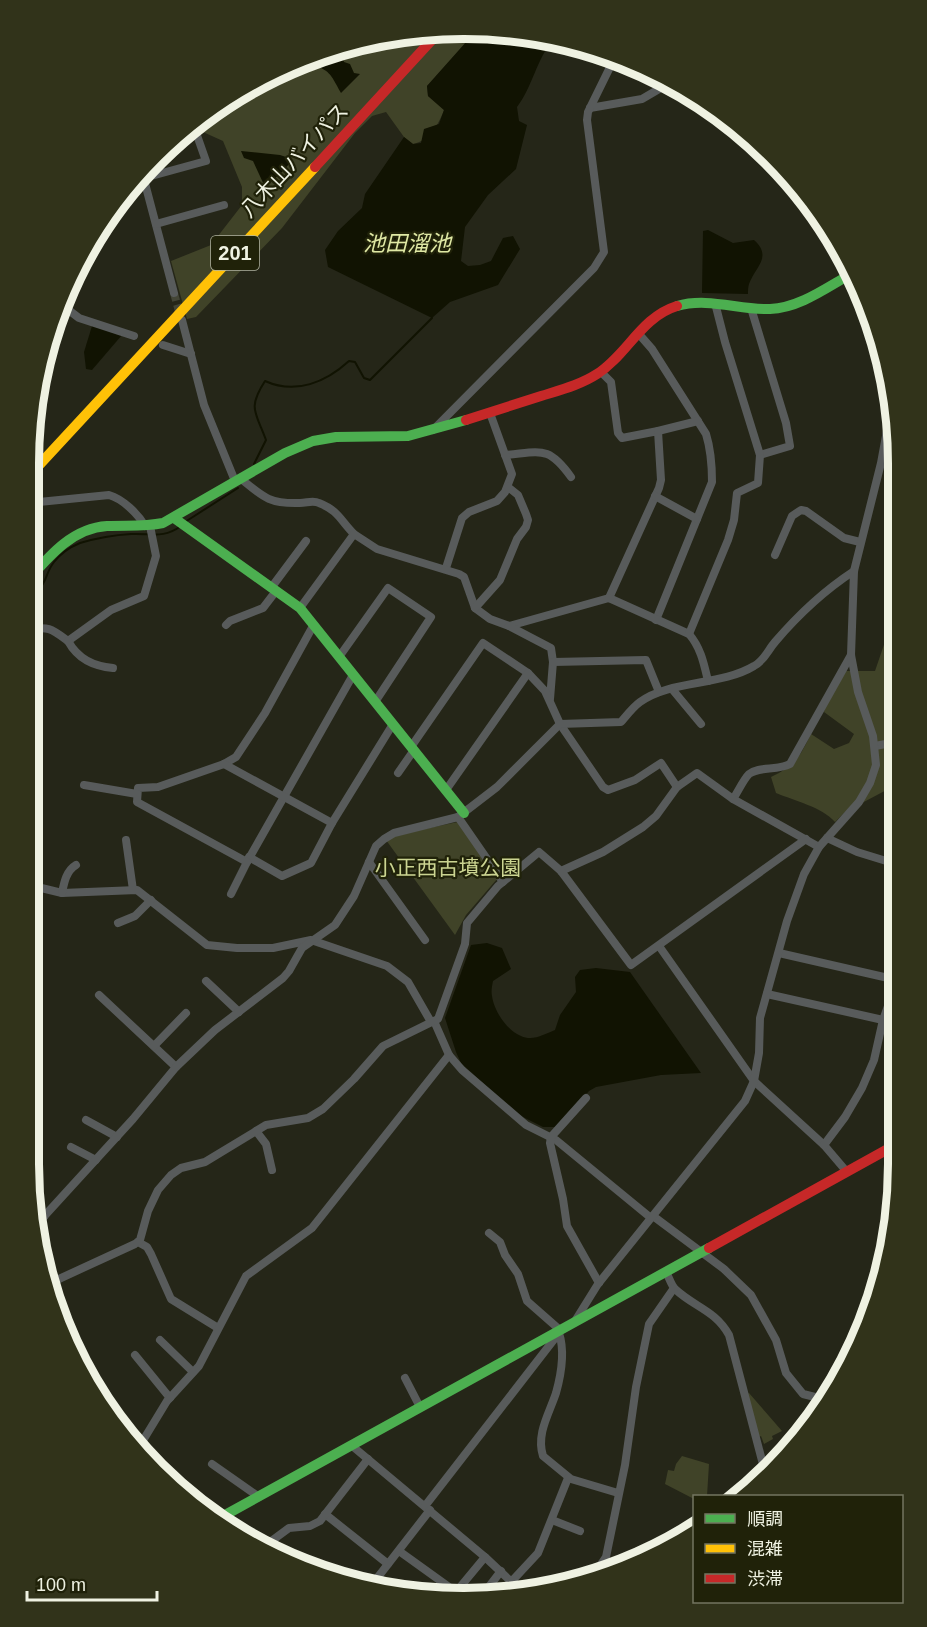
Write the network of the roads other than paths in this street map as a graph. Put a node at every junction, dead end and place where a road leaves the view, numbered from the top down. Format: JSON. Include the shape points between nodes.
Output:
{"nodes":[{"id":1,"x":431,"y":41,"type":"edge"},
{"id":2,"x":611,"y":66,"type":"edge"},
{"id":3,"x":661,"y":88,"type":"edge"},
{"id":4,"x":590,"y":108,"type":"junction"},
{"id":5,"x":197,"y":134,"type":"edge"},
{"id":6,"x":154,"y":173,"type":"edge"},
{"id":7,"x":145,"y":183,"type":"edge"},
{"id":8,"x":224,"y":205,"type":"dead end"},
{"id":9,"x":156,"y":224,"type":"junction"},
{"id":10,"x":845,"y":277,"type":"edge"},
{"id":11,"x":174,"y":293,"type":"tunnel mouth"},
{"id":12,"x":715,"y":303,"type":"junction"},
{"id":13,"x":751,"y":308,"type":"junction"},
{"id":14,"x":68,"y":310,"type":"edge"},
{"id":15,"x":182,"y":320,"type":"tunnel mouth"},
{"id":16,"x":638,"y":333,"type":"junction"},
{"id":17,"x":134,"y":336,"type":"dead end"},
{"id":18,"x":163,"y":345,"type":"dead end"},
{"id":19,"x":191,"y":354,"type":"junction"},
{"id":20,"x":601,"y":372,"type":"junction"},
{"id":21,"x":490,"y":413,"type":"junction"},
{"id":22,"x":698,"y":421,"type":"junction"},
{"id":23,"x":432,"y":431,"type":"junction"},
{"id":24,"x":658,"y":431,"type":"junction"},
{"id":25,"x":887,"y":433,"type":"edge"},
{"id":26,"x":505,"y":455,"type":"junction"},
{"id":27,"x":760,"y":455,"type":"junction"},
{"id":28,"x":39,"y":465,"type":"edge"},
{"id":29,"x":571,"y":477,"type":"dead end"},
{"id":30,"x":238,"y":480,"type":"junction"},
{"id":31,"x":508,"y":487,"type":"junction"},
{"id":32,"x":655,"y":496,"type":"junction"},
{"id":33,"x":39,"y":501,"type":"edge"},
{"id":34,"x":697,"y":519,"type":"junction"},
{"id":35,"x":180,"y":522,"type":"junction"},
{"id":36,"x":150,"y":531,"type":"junction"},
{"id":37,"x":354,"y":534,"type":"junction"},
{"id":38,"x":306,"y":541,"type":"dead end"},
{"id":39,"x":860,"y":542,"type":"junction"},
{"id":40,"x":775,"y":555,"type":"dead end"},
{"id":41,"x":39,"y":568,"type":"edge"},
{"id":42,"x":446,"y":568,"type":"junction"},
{"id":43,"x":854,"y":571,"type":"junction"},
{"id":44,"x":273,"y":590,"type":"junction"},
{"id":45,"x":609,"y":598,"type":"junction"},
{"id":46,"x":475,"y":608,"type":"junction"},
{"id":47,"x":300,"y":609,"type":"junction"},
{"id":48,"x":656,"y":620,"type":"junction"},
{"id":49,"x":226,"y":625,"type":"dead end"},
{"id":50,"x":314,"y":626,"type":"junction"},
{"id":51,"x":509,"y":626,"type":"junction"},
{"id":52,"x":39,"y":628,"type":"edge"},
{"id":53,"x":689,"y":634,"type":"junction"},
{"id":54,"x":68,"y":641,"type":"junction"},
{"id":55,"x":851,"y":655,"type":"junction"},
{"id":56,"x":339,"y":657,"type":"junction"},
{"id":57,"x":554,"y":662,"type":"junction"},
{"id":58,"x":113,"y":668,"type":"dead end"},
{"id":59,"x":528,"y":673,"type":"junction"},
{"id":60,"x":352,"y":675,"type":"junction"},
{"id":61,"x":708,"y":681,"type":"junction"},
{"id":62,"x":672,"y":689,"type":"junction"},
{"id":63,"x":659,"y":692,"type":"junction"},
{"id":64,"x":550,"y":700,"type":"junction"},
{"id":65,"x":375,"y":702,"type":"junction"},
{"id":66,"x":393,"y":724,"type":"junction"},
{"id":67,"x":560,"y":724,"type":"junction"},
{"id":68,"x":700,"y":724,"type":"dead end"},
{"id":69,"x":888,"y":744,"type":"edge"},
{"id":70,"x":875,"y":746,"type":"junction"},
{"id":71,"x":413,"y":749,"type":"junction"},
{"id":72,"x":224,"y":764,"type":"junction"},
{"id":73,"x":398,"y":773,"type":"dead end"},
{"id":74,"x":84,"y":785,"type":"dead end"},
{"id":75,"x":677,"y":787,"type":"junction"},
{"id":76,"x":446,"y":790,"type":"junction"},
{"id":77,"x":137,"y":794,"type":"junction"},
{"id":78,"x":283,"y":796,"type":"junction"},
{"id":79,"x":734,"y":799,"type":"junction"},
{"id":80,"x":461,"y":815,"type":"junction"},
{"id":81,"x":332,"y":823,"type":"junction"},
{"id":82,"x":827,"y":838,"type":"junction"},
{"id":83,"x":806,"y":839,"type":"junction"},
{"id":84,"x":126,"y":840,"type":"dead end"},
{"id":85,"x":819,"y":847,"type":"junction"},
{"id":86,"x":248,"y":860,"type":"junction"},
{"id":87,"x":369,"y":862,"type":"junction"},
{"id":88,"x":888,"y":862,"type":"edge"},
{"id":89,"x":76,"y":865,"type":"dead end"},
{"id":90,"x":561,"y":871,"type":"junction"},
{"id":91,"x":503,"y":882,"type":"junction"},
{"id":92,"x":39,"y":887,"type":"edge"},
{"id":93,"x":133,"y":890,"type":"junction"},
{"id":94,"x":62,"y":893,"type":"junction"},
{"id":95,"x":231,"y":894,"type":"dead end"},
{"id":96,"x":151,"y":900,"type":"junction"},
{"id":97,"x":118,"y":923,"type":"dead end"},
{"id":98,"x":311,"y":940,"type":"junction"},
{"id":99,"x":425,"y":940,"type":"dead end"},
{"id":100,"x":658,"y":946,"type":"junction"},
{"id":101,"x":779,"y":953,"type":"junction"},
{"id":102,"x":888,"y":979,"type":"edge"},
{"id":103,"x":206,"y":981,"type":"dead end"},
{"id":104,"x":767,"y":994,"type":"junction"},
{"id":105,"x":99,"y":995,"type":"dead end"},
{"id":106,"x":888,"y":1006,"type":"edge"},
{"id":107,"x":239,"y":1012,"type":"junction"},
{"id":108,"x":186,"y":1013,"type":"dead end"},
{"id":109,"x":883,"y":1020,"type":"junction"},
{"id":110,"x":433,"y":1021,"type":"junction"},
{"id":111,"x":154,"y":1046,"type":"junction"},
{"id":112,"x":449,"y":1055,"type":"junction"},
{"id":113,"x":176,"y":1067,"type":"junction"},
{"id":114,"x":754,"y":1081,"type":"junction"},
{"id":115,"x":586,"y":1098,"type":"dead end"},
{"id":116,"x":86,"y":1120,"type":"dead end"},
{"id":117,"x":256,"y":1131,"type":"junction"},
{"id":118,"x":117,"y":1137,"type":"junction"},
{"id":119,"x":551,"y":1137,"type":"junction"},
{"id":120,"x":824,"y":1145,"type":"junction"},
{"id":121,"x":71,"y":1147,"type":"dead end"},
{"id":122,"x":888,"y":1149,"type":"edge"},
{"id":123,"x":96,"y":1160,"type":"junction"},
{"id":124,"x":272,"y":1170,"type":"dead end"},
{"id":125,"x":847,"y":1172,"type":"junction"},
{"id":126,"x":652,"y":1217,"type":"junction"},
{"id":127,"x":43,"y":1218,"type":"edge"},
{"id":128,"x":489,"y":1233,"type":"dead end"},
{"id":129,"x":138,"y":1242,"type":"junction"},
{"id":130,"x":701,"y":1253,"type":"junction"},
{"id":131,"x":666,"y":1272,"type":"junction"},
{"id":132,"x":56,"y":1281,"type":"edge"},
{"id":133,"x":599,"y":1283,"type":"junction"},
{"id":134,"x":674,"y":1288,"type":"junction"},
{"id":135,"x":574,"y":1322,"type":"junction"},
{"id":136,"x":218,"y":1328,"type":"junction"},
{"id":137,"x":559,"y":1332,"type":"junction"},
{"id":138,"x":160,"y":1340,"type":"dead end"},
{"id":139,"x":135,"y":1355,"type":"dead end"},
{"id":140,"x":193,"y":1372,"type":"junction"},
{"id":141,"x":405,"y":1378,"type":"dead end"},
{"id":142,"x":170,"y":1398,"type":"junction"},
{"id":143,"x":817,"y":1398,"type":"edge"},
{"id":144,"x":420,"y":1407,"type":"junction"},
{"id":145,"x":143,"y":1441,"type":"edge"},
{"id":146,"x":351,"y":1445,"type":"junction"},
{"id":147,"x":368,"y":1459,"type":"junction"},
{"id":148,"x":212,"y":1464,"type":"dead end"},
{"id":149,"x":763,"y":1465,"type":"edge"},
{"id":150,"x":568,"y":1478,"type":"junction"},
{"id":151,"x":618,"y":1493,"type":"junction"},
{"id":152,"x":259,"y":1497,"type":"junction"},
{"id":153,"x":428,"y":1508,"type":"junction"},
{"id":154,"x":325,"y":1514,"type":"junction"},
{"id":155,"x":226,"y":1515,"type":"edge"},
{"id":156,"x":552,"y":1520,"type":"junction"},
{"id":157,"x":580,"y":1531,"type":"dead end"},
{"id":158,"x":271,"y":1541,"type":"edge"},
{"id":159,"x":399,"y":1551,"type":"junction"},
{"id":160,"x":485,"y":1557,"type":"junction"},
{"id":161,"x":388,"y":1564,"type":"junction"},
{"id":162,"x":601,"y":1565,"type":"edge"},
{"id":163,"x":501,"y":1571,"type":"junction"},
{"id":164,"x":376,"y":1579,"type":"edge"},
{"id":165,"x":512,"y":1581,"type":"junction"},
{"id":166,"x":515,"y":1584,"type":"edge"},
{"id":167,"x":450,"y":1587,"type":"edge"},
{"id":168,"x":489,"y":1587,"type":"edge"},
{"id":169,"x":459,"y":1588,"type":"edge"}],
"edges":[{"from":1,"to":28,"type":"main road","name":"八木山バイパス","number":"201"},
{"from":2,"to":4,"type":"street"},
{"from":3,"to":4,"type":"street","via":[[642,99]]},
{"from":4,"to":23,"type":"street","via":[[587,120],[604,252],[594,268]]},
{"from":5,"to":6,"type":"street","via":[[207,161]]},
{"from":7,"to":9,"type":"street"},
{"from":8,"to":9,"type":"street"},
{"from":9,"to":11,"type":"street"},
{"from":10,"to":13,"type":"main road","via":[[787,307]]},
{"from":12,"to":13,"type":"main road"},
{"from":12,"to":16,"type":"main road","via":[[668,308]]},
{"from":12,"to":27,"type":"street"},
{"from":13,"to":27,"type":"street","via":[[790,446]]},
{"from":14,"to":17,"type":"street","via":[[79,318]]},
{"from":15,"to":19,"type":"street"},
{"from":16,"to":20,"type":"main road"},
{"from":16,"to":22,"type":"street"},
{"from":18,"to":19,"type":"street"},
{"from":19,"to":30,"type":"street","via":[[204,405]]},
{"from":20,"to":21,"type":"main road","via":[[571,387]]},
{"from":20,"to":24,"type":"street","via":[[611,382],[622,438]]},
{"from":21,"to":23,"type":"main road"},
{"from":21,"to":26,"type":"street"},
{"from":22,"to":24,"type":"street"},
{"from":22,"to":34,"type":"street","via":[[710,447],[712,482]]},
{"from":23,"to":30,"type":"main road","via":[[313,441]]},
{"from":24,"to":32,"type":"street","via":[[661,480]]},
{"from":25,"to":39,"type":"street"},
{"from":26,"to":29,"type":"street","via":[[549,454]]},
{"from":26,"to":31,"type":"street","via":[[512,474]]},
{"from":27,"to":53,"type":"street","via":[[758,483],[736,493],[728,540]]},
{"from":30,"to":35,"type":"main road"},
{"from":30,"to":37,"type":"street","via":[[276,502],[315,501],[328,507]]},
{"from":31,"to":42,"type":"street","via":[[497,501],[465,514]]},
{"from":31,"to":46,"type":"street","via":[[518,495],[528,520],[500,580]]},
{"from":32,"to":34,"type":"street"},
{"from":32,"to":45,"type":"street"},
{"from":33,"to":36,"type":"street","via":[[118,497]]},
{"from":34,"to":48,"type":"street"},
{"from":35,"to":36,"type":"main road"},
{"from":35,"to":44,"type":"main road"},
{"from":36,"to":41,"type":"main road","via":[[98,528],[75,536]]},
{"from":36,"to":54,"type":"street","via":[[156,556],[144,596],[105,614]]},
{"from":37,"to":42,"type":"street","via":[[377,549]]},
{"from":37,"to":47,"type":"street"},
{"from":38,"to":44,"type":"street"},
{"from":39,"to":40,"type":"street","via":[[844,537],[801,510],[792,516]]},
{"from":39,"to":43,"type":"street"},
{"from":42,"to":46,"type":"street","via":[[464,577]]},
{"from":43,"to":55,"type":"street"},
{"from":43,"to":61,"type":"street","via":[[810,606],[756,666]]},
{"from":44,"to":47,"type":"main road"},
{"from":44,"to":49,"type":"street","via":[[263,608]]},
{"from":45,"to":48,"type":"street"},
{"from":45,"to":51,"type":"street"},
{"from":46,"to":51,"type":"street"},
{"from":47,"to":50,"type":"main road"},
{"from":48,"to":53,"type":"street"},
{"from":50,"to":56,"type":"main road"},
{"from":50,"to":72,"type":"street","via":[[242,751]]},
{"from":51,"to":57,"type":"street","via":[[551,648]]},
{"from":52,"to":54,"type":"street","via":[[48,628]]},
{"from":53,"to":61,"type":"street","via":[[703,657]]},
{"from":54,"to":58,"type":"street","via":[[79,657]]},
{"from":55,"to":70,"type":"street"},
{"from":55,"to":79,"type":"street","via":[[790,764],[749,774]]},
{"from":56,"to":60,"type":"main road"},
{"from":56,"to":65,"type":"street","via":[[388,588],[431,617]]},
{"from":57,"to":63,"type":"street","via":[[646,660]]},
{"from":57,"to":64,"type":"street"},
{"from":59,"to":64,"type":"street"},
{"from":59,"to":71,"type":"street","via":[[483,643]]},
{"from":59,"to":76,"type":"street"},
{"from":60,"to":65,"type":"main road"},
{"from":60,"to":78,"type":"street"},
{"from":61,"to":62,"type":"street"},
{"from":62,"to":63,"type":"street"},
{"from":62,"to":68,"type":"street"},
{"from":63,"to":67,"type":"street","via":[[640,702],[621,722]]},
{"from":64,"to":67,"type":"street"},
{"from":65,"to":66,"type":"main road"},
{"from":66,"to":71,"type":"main road"},
{"from":66,"to":81,"type":"street"},
{"from":67,"to":75,"type":"street","via":[[608,790],[635,780],[661,763]]},
{"from":67,"to":80,"type":"street","via":[[497,787]]},
{"from":69,"to":70,"type":"street"},
{"from":70,"to":82,"type":"street","via":[[876,765],[870,783]]},
{"from":71,"to":73,"type":"street"},
{"from":71,"to":76,"type":"main road"},
{"from":72,"to":77,"type":"street","via":[[158,787],[138,788]]},
{"from":72,"to":78,"type":"street"},
{"from":74,"to":77,"type":"street"},
{"from":75,"to":79,"type":"street","via":[[697,773]]},
{"from":75,"to":90,"type":"street","via":[[643,827],[603,852]]},
{"from":76,"to":80,"type":"main road"},
{"from":77,"to":86,"type":"street","via":[[137,802]]},
{"from":78,"to":81,"type":"street"},
{"from":78,"to":86,"type":"street"},
{"from":79,"to":83,"type":"street"},
{"from":80,"to":87,"type":"street","via":[[394,833],[376,846]]},
{"from":80,"to":91,"type":"street"},
{"from":81,"to":86,"type":"street","via":[[311,863],[282,876]]},
{"from":82,"to":85,"type":"street"},
{"from":82,"to":88,"type":"street"},
{"from":83,"to":85,"type":"street"},
{"from":83,"to":100,"type":"street"},
{"from":84,"to":93,"type":"street"},
{"from":85,"to":101,"type":"street","via":[[804,874]]},
{"from":86,"to":95,"type":"street"},
{"from":87,"to":98,"type":"street","via":[[335,925]]},
{"from":87,"to":99,"type":"street"},
{"from":89,"to":94,"type":"street","via":[[70,869]]},
{"from":90,"to":91,"type":"street","via":[[539,852]]},
{"from":90,"to":100,"type":"street","via":[[632,965]]},
{"from":91,"to":110,"type":"street","via":[[467,923],[465,944],[438,1019]]},
{"from":92,"to":94,"type":"street"},
{"from":93,"to":94,"type":"street"},
{"from":93,"to":96,"type":"street"},
{"from":96,"to":97,"type":"street","via":[[135,916]]},
{"from":96,"to":98,"type":"street","via":[[199,940],[214,947],[273,948]]},
{"from":98,"to":107,"type":"street","via":[[283,978]]},
{"from":98,"to":110,"type":"street","via":[[400,974]]},
{"from":100,"to":114,"type":"street"},
{"from":101,"to":102,"type":"street"},
{"from":101,"to":104,"type":"street"},
{"from":103,"to":107,"type":"street"},
{"from":104,"to":109,"type":"street"},
{"from":104,"to":114,"type":"street","via":[[760,1018]]},
{"from":105,"to":111,"type":"street"},
{"from":106,"to":109,"type":"street"},
{"from":107,"to":113,"type":"street"},
{"from":108,"to":111,"type":"street"},
{"from":109,"to":120,"type":"street","via":[[874,1060],[862,1088]]},
{"from":110,"to":112,"type":"street"},
{"from":110,"to":117,"type":"street","via":[[383,1046],[315,1115],[266,1125]]},
{"from":111,"to":113,"type":"street"},
{"from":112,"to":119,"type":"street","via":[[526,1125]]},
{"from":112,"to":136,"type":"street","via":[[312,1228],[246,1276]]},
{"from":113,"to":118,"type":"street"},
{"from":114,"to":120,"type":"street"},
{"from":114,"to":126,"type":"street","via":[[746,1101]]},
{"from":115,"to":119,"type":"street"},
{"from":116,"to":118,"type":"street"},
{"from":117,"to":124,"type":"street","via":[[266,1144]]},
{"from":117,"to":129,"type":"street","via":[[205,1162],[171,1175],[158,1190]]},
{"from":118,"to":123,"type":"street"},
{"from":119,"to":126,"type":"street"},
{"from":119,"to":133,"type":"street","via":[[567,1226]]},
{"from":120,"to":125,"type":"street"},
{"from":121,"to":123,"type":"street"},
{"from":122,"to":125,"type":"main road"},
{"from":123,"to":127,"type":"street"},
{"from":125,"to":130,"type":"main road"},
{"from":126,"to":130,"type":"street"},
{"from":126,"to":133,"type":"street"},
{"from":128,"to":137,"type":"street","via":[[500,1242],[518,1274],[527,1301]]},
{"from":129,"to":132,"type":"street"},
{"from":129,"to":136,"type":"street","via":[[151,1254],[171,1299]]},
{"from":130,"to":131,"type":"main road"},
{"from":130,"to":143,"type":"street","via":[[730,1273],[751,1295],[776,1340],[786,1373],[803,1394]]},
{"from":131,"to":134,"type":"street"},
{"from":131,"to":135,"type":"main road"},
{"from":133,"to":135,"type":"street"},
{"from":134,"to":149,"type":"street","via":[[712,1314],[729,1335]]},
{"from":134,"to":151,"type":"street","via":[[650,1324]]},
{"from":135,"to":137,"type":"main road"},
{"from":136,"to":140,"type":"street"},
{"from":137,"to":144,"type":"main road"},
{"from":137,"to":150,"type":"street","via":[[560,1375],[541,1437],[543,1456]]},
{"from":137,"to":153,"type":"street"},
{"from":138,"to":140,"type":"street"},
{"from":139,"to":142,"type":"street"},
{"from":140,"to":142,"type":"street"},
{"from":141,"to":144,"type":"street"},
{"from":142,"to":145,"type":"street"},
{"from":144,"to":146,"type":"main road"},
{"from":146,"to":147,"type":"street"},
{"from":146,"to":152,"type":"main road"},
{"from":147,"to":153,"type":"street"},
{"from":147,"to":154,"type":"street"},
{"from":148,"to":152,"type":"street"},
{"from":150,"to":151,"type":"street"},
{"from":150,"to":156,"type":"street"},
{"from":151,"to":162,"type":"street","via":[[606,1557]]},
{"from":152,"to":155,"type":"main road"},
{"from":153,"to":159,"type":"street"},
{"from":153,"to":160,"type":"street"},
{"from":154,"to":158,"type":"street","via":[[314,1524],[283,1531]]},
{"from":154,"to":161,"type":"street"},
{"from":156,"to":157,"type":"street"},
{"from":156,"to":165,"type":"street","via":[[538,1553]]},
{"from":159,"to":161,"type":"street"},
{"from":159,"to":167,"type":"street"},
{"from":160,"to":163,"type":"street"},
{"from":160,"to":169,"type":"street"},
{"from":161,"to":164,"type":"street"},
{"from":163,"to":165,"type":"street"},
{"from":163,"to":168,"type":"street"},
{"from":165,"to":166,"type":"street"}]}
